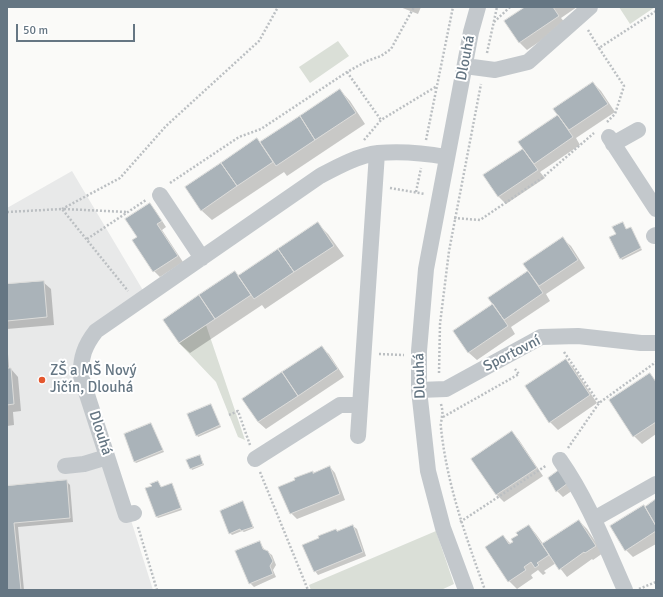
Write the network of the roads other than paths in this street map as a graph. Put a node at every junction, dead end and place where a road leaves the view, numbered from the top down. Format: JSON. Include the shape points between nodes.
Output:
{"nodes":[{"id":1,"x":478,"y":7,"type":"edge"},
{"id":2,"x":584,"y":12,"type":"edge"},
{"id":3,"x":465,"y":66,"type":"junction"},
{"id":4,"x":638,"y":130,"type":"dead end"},
{"id":5,"x":377,"y":153,"type":"junction"},
{"id":6,"x":446,"y":157,"type":"junction"},
{"id":7,"x":159,"y":193,"type":"road end"},
{"id":8,"x":656,"y":209,"type":"edge"},
{"id":9,"x":202,"y":258,"type":"junction"},
{"id":10,"x":656,"y":343,"type":"edge"},
{"id":11,"x":419,"y":390,"type":"junction"},
{"id":12,"x":360,"y":406,"type":"junction"},
{"id":13,"x":358,"y":436,"type":"dead end"},
{"id":14,"x":107,"y":457,"type":"junction"},
{"id":15,"x":255,"y":459,"type":"road end"},
{"id":16,"x":560,"y":460,"type":"dead end"},
{"id":17,"x":65,"y":466,"type":"dead end"},
{"id":18,"x":656,"y":484,"type":"edge"},
{"id":19,"x":134,"y":513,"type":"road end"},
{"id":20,"x":594,"y":519,"type":"junction"},
{"id":21,"x":466,"y":590,"type":"edge"},
{"id":22,"x":625,"y":590,"type":"edge"}],
"edges":[{"from":1,"to":3,"type":"street","name":"Dlouhá"},
{"from":2,"to":3,"type":"street","via":[[528,62],[495,70]]},
{"from":3,"to":6,"type":"street","name":"Dlouhá"},
{"from":4,"to":8,"type":"street","via":[[605,135]]},
{"from":5,"to":6,"type":"street","name":"Dlouhá","via":[[424,153]]},
{"from":5,"to":9,"type":"street","name":"Dlouhá","via":[[347,162],[320,176]]},
{"from":5,"to":12,"type":"street"},
{"from":6,"to":11,"type":"street","name":"Dlouhá","via":[[426,269],[419,351]]},
{"from":7,"to":9,"type":"street"},
{"from":9,"to":14,"type":"street","name":"Dlouhá","via":[[96,331],[89,340],[82,359],[81,376]]},
{"from":10,"to":11,"type":"street","name":"Sportovní","via":[[578,336],[542,337],[446,389]]},
{"from":11,"to":21,"type":"street","name":"Dlouhá","via":[[428,471],[443,528]]},
{"from":12,"to":13,"type":"street"},
{"from":12,"to":15,"type":"street","via":[[340,405]]},
{"from":14,"to":17,"type":"street","via":[[84,464]]},
{"from":14,"to":19,"type":"street","name":"Dlouhá","via":[[126,515]]},
{"from":16,"to":20,"type":"street"},
{"from":18,"to":20,"type":"street"},
{"from":20,"to":22,"type":"street"}]}
